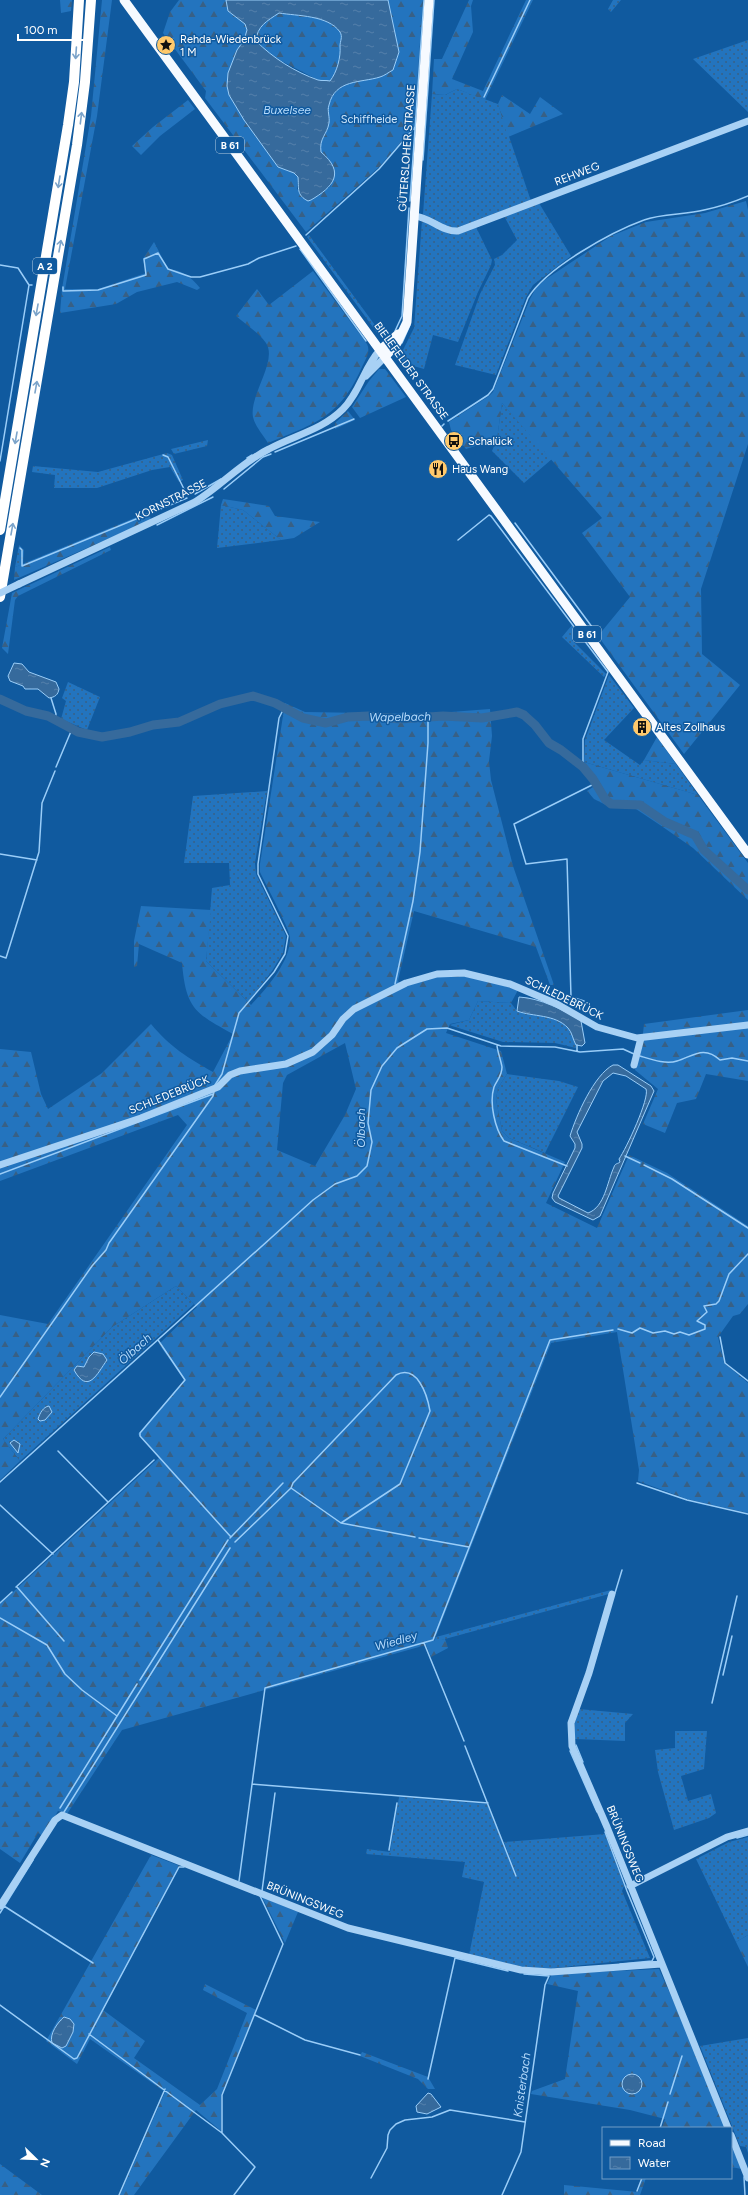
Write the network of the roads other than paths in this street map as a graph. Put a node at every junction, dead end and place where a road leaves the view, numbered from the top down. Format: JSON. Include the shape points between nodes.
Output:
{"nodes":[{"id":1,"x":79,"y":0,"type":"edge"},
{"id":2,"x":91,"y":0,"type":"edge"},
{"id":3,"x":124,"y":0,"type":"edge"},
{"id":4,"x":429,"y":0,"type":"edge"},
{"id":5,"x":748,"y":121,"type":"edge"},
{"id":6,"x":414,"y":216,"type":"junction"},
{"id":7,"x":383,"y":353,"type":"junction"},
{"id":8,"x":0,"y":530,"type":"edge"},
{"id":9,"x":0,"y":593,"type":"edge"},
{"id":10,"x":0,"y":597,"type":"edge"},
{"id":11,"x":748,"y":854,"type":"edge"},
{"id":12,"x":748,"y":1025,"type":"edge"},
{"id":13,"x":641,"y":1038,"type":"junction"},
{"id":14,"x":634,"y":1065,"type":"dead end"},
{"id":15,"x":0,"y":1165,"type":"edge"},
{"id":16,"x":612,"y":1594,"type":"dead end"},
{"id":17,"x":748,"y":1831,"type":"edge"},
{"id":18,"x":630,"y":1886,"type":"junction"},
{"id":19,"x":0,"y":1906,"type":"edge"},
{"id":20,"x":661,"y":1964,"type":"junction"},
{"id":21,"x":728,"y":2127,"type":"edge"},
{"id":22,"x":732,"y":2138,"type":"edge"},
{"id":23,"x":748,"y":2178,"type":"edge"}],
"edges":[{"from":1,"to":8,"type":"highway","number":"A 2","one_way":true,"via":[[74,82],[68,125]]},
{"from":10,"to":2,"type":"highway","number":"A 2","one_way":true,"via":[[77,145]]},
{"from":3,"to":7,"type":"main road","name":"BIELEFELDER STRASSE","number":"B 61"},
{"from":4,"to":6,"type":"main road","name":"GÜTERSLOHER STRASSE"},
{"from":5,"to":6,"type":"street","name":"REHWEG","via":[[458,231]]},
{"from":6,"to":7,"type":"main road","name":"GÜTERSLOHER STRASSE","via":[[407,322],[403,333]]},
{"from":7,"to":9,"type":"street","name":"KORNSTRASSE","bridge":true,"via":[[347,405],[332,420],[269,448],[215,490],[195,502]]},
{"from":7,"to":11,"type":"main road","name":"BIELEFELDER STRASSE","number":"B 61"},
{"from":12,"to":13,"type":"street","name":"SCHLEDEBRÜCK"},
{"from":13,"to":14,"type":"street"},
{"from":13,"to":15,"type":"street","name":"SCHLEDEBRÜCK","via":[[597,1027],[557,1004],[510,984],[464,972],[437,974],[406,983],[354,1009],[332,1035],[313,1052],[286,1064],[240,1071],[218,1087],[148,1115]]},
{"from":16,"to":18,"type":"street","name":"BRÜNINGSWEG","via":[[589,1672],[574,1712],[570,1734],[572,1746]]},
{"from":17,"to":18,"type":"street","via":[[727,1837]]},
{"from":18,"to":20,"type":"street","name":"BRÜNINGSWEG"},
{"from":19,"to":20,"type":"street","name":"BRÜNINGSWEG","via":[[55,1820],[62,1815],[356,1930],[492,1964],[539,1972]]},
{"from":20,"to":21,"type":"street","name":"BRÜNINGSWEG"},
{"from":22,"to":23,"type":"street"}]}
